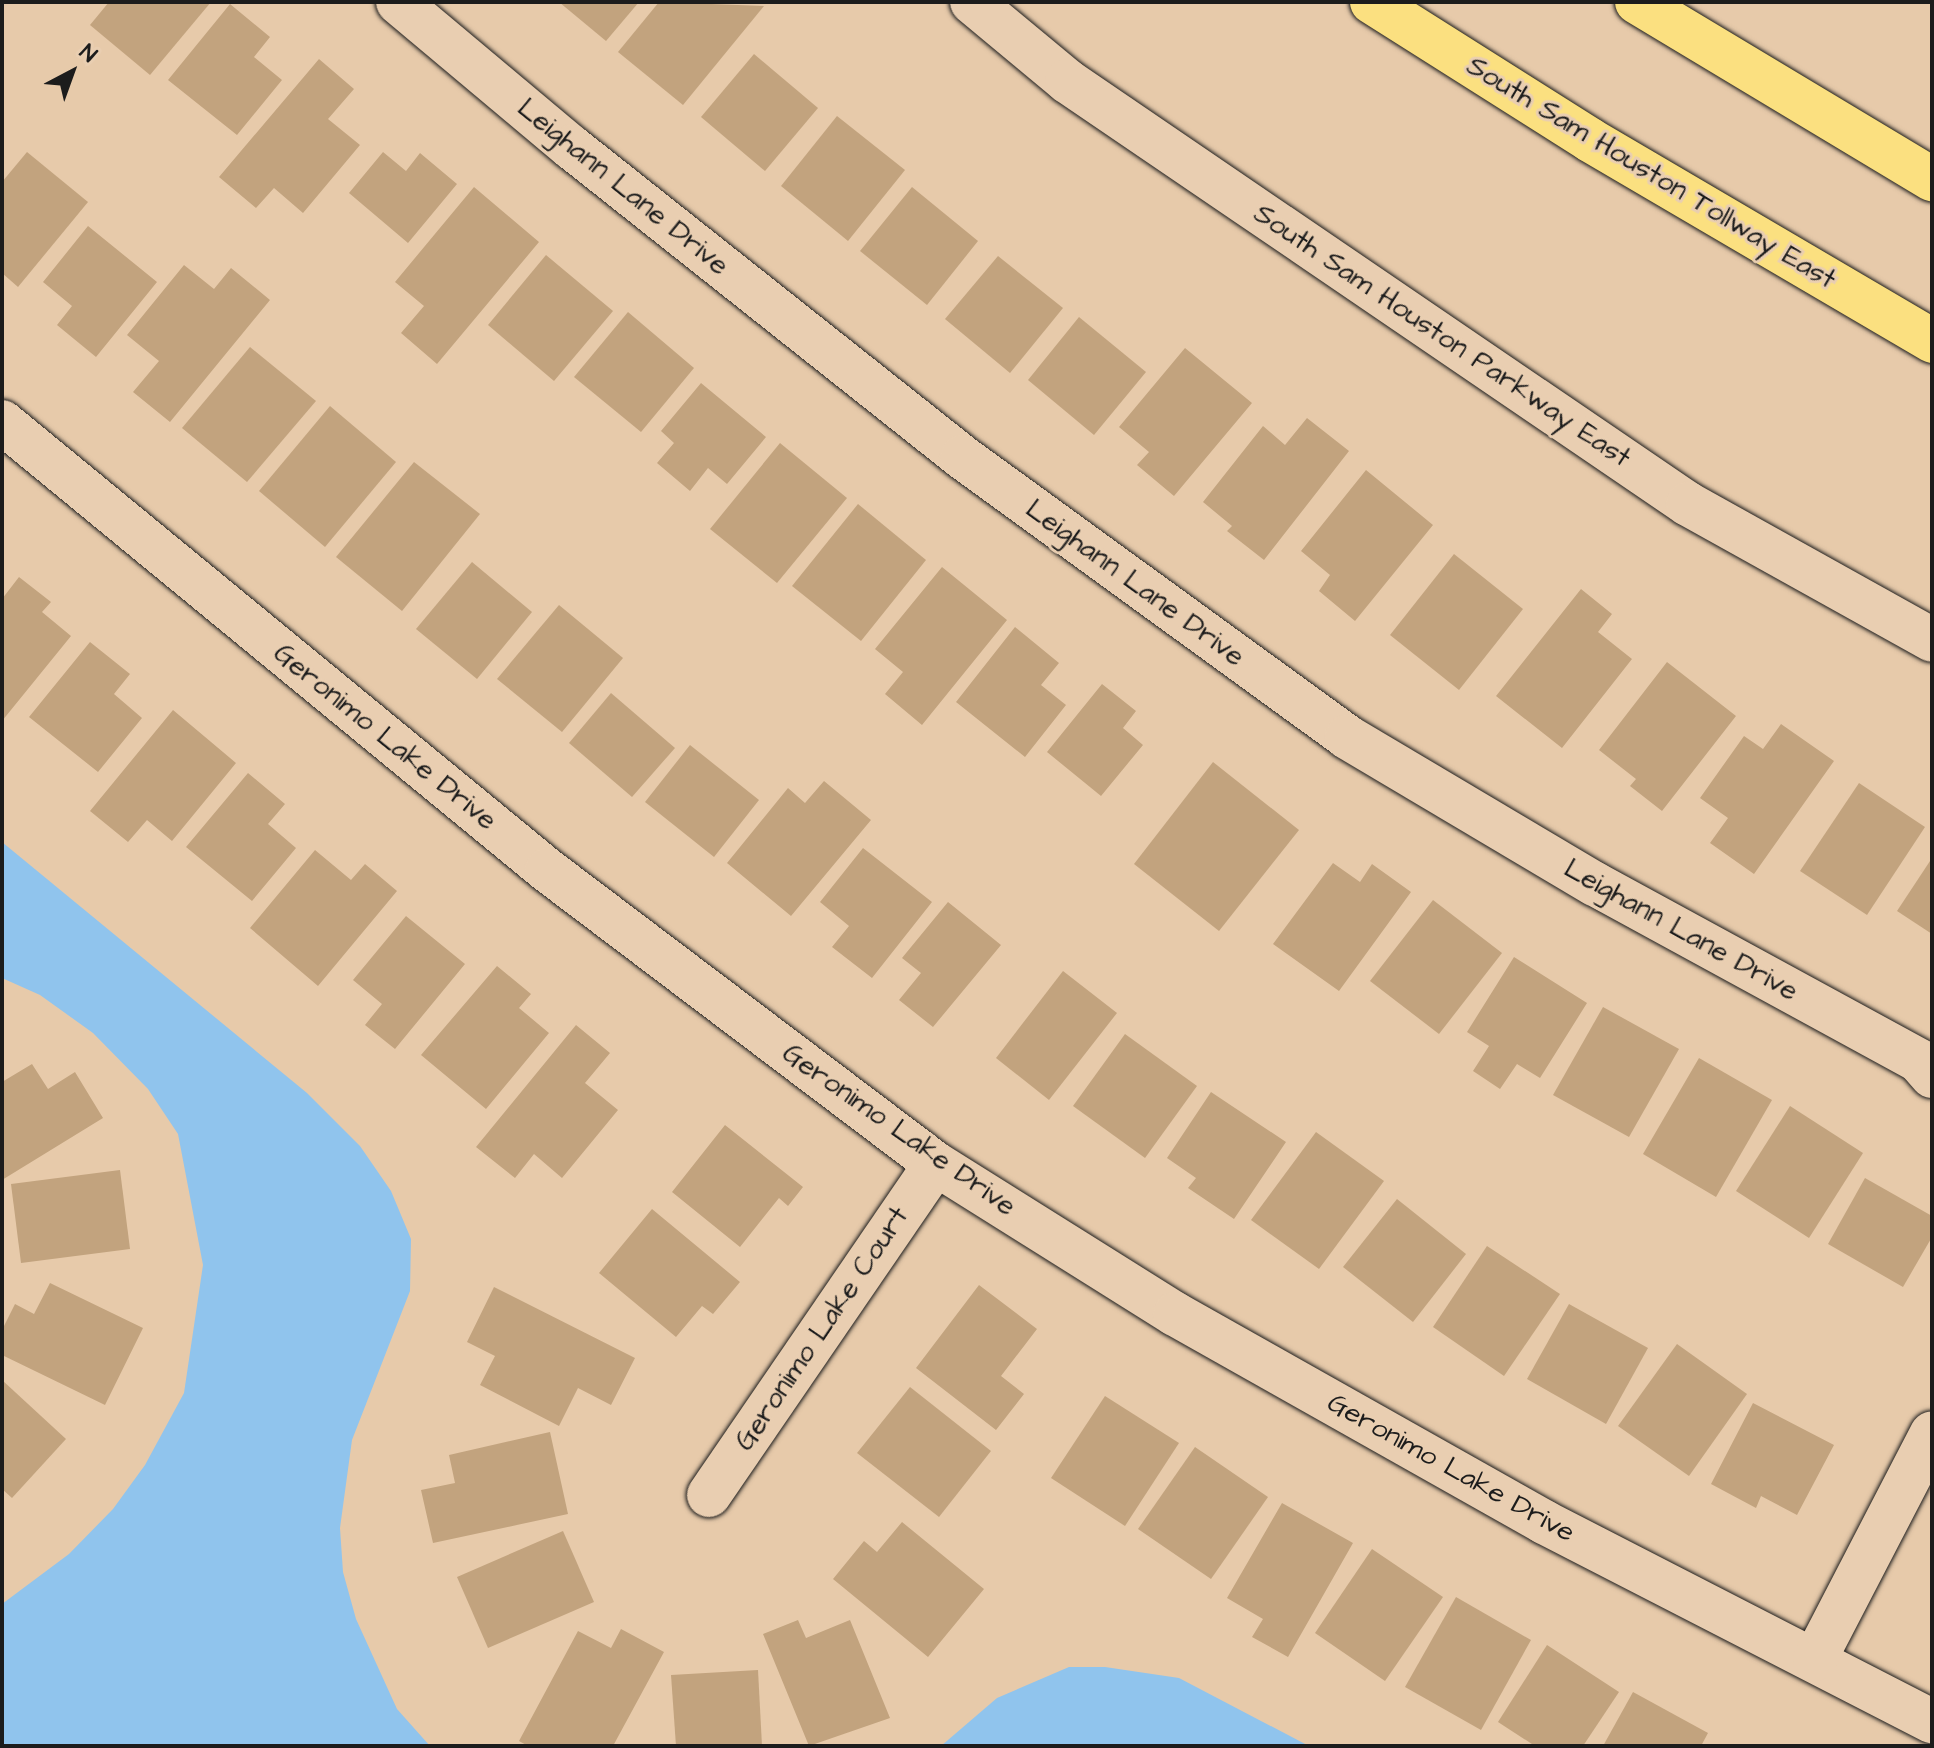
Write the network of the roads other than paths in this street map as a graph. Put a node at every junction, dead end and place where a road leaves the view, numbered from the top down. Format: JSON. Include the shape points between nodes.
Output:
{"nodes":[{"id":1,"x":398,"y":2,"type":"edge"},
{"id":2,"x":972,"y":2,"type":"edge"},
{"id":3,"x":1372,"y":2,"type":"edge"},
{"id":4,"x":1637,"y":2,"type":"edge"},
{"id":5,"x":1932,"y":179,"type":"edge"},
{"id":6,"x":1932,"y":341,"type":"edge"},
{"id":7,"x":2,"y":422,"type":"edge"},
{"id":8,"x":1932,"y":640,"type":"edge"},
{"id":9,"x":1932,"y":1076,"type":"edge"},
{"id":10,"x":936,"y":1164,"type":"junction"},
{"id":11,"x":1932,"y":1433,"type":"edge"},
{"id":12,"x":709,"y":1495,"type":"dead end"},
{"id":13,"x":1815,"y":1659,"type":"junction"},
{"id":14,"x":1932,"y":1721,"type":"edge"}],
"edges":[{"from":1,"to":9,"type":"street","name":"Leighann Lane Drive","via":[[571,147],[962,457],[1347,737],[1595,884],[1919,1061]]},
{"from":2,"to":8,"type":"street","name":"South Sam Houston Parkway East","via":[[1067,81],[1688,504]]},
{"from":3,"to":6,"type":"highway","name":"South Sam Houston Tollway East","via":[[1590,140]]},
{"from":4,"to":5,"type":"highway"},
{"from":7,"to":10,"type":"street","name":"Geronimo Lake Drive","via":[[547,870]]},
{"from":10,"to":12,"type":"street","name":"Geronimo Lake Court"},
{"from":10,"to":13,"type":"street","name":"Geronimo Lake Drive","via":[[1175,1314],[1544,1522]]},
{"from":11,"to":13,"type":"street"},
{"from":13,"to":14,"type":"street","name":"Geronimo Lake Drive"}]}
